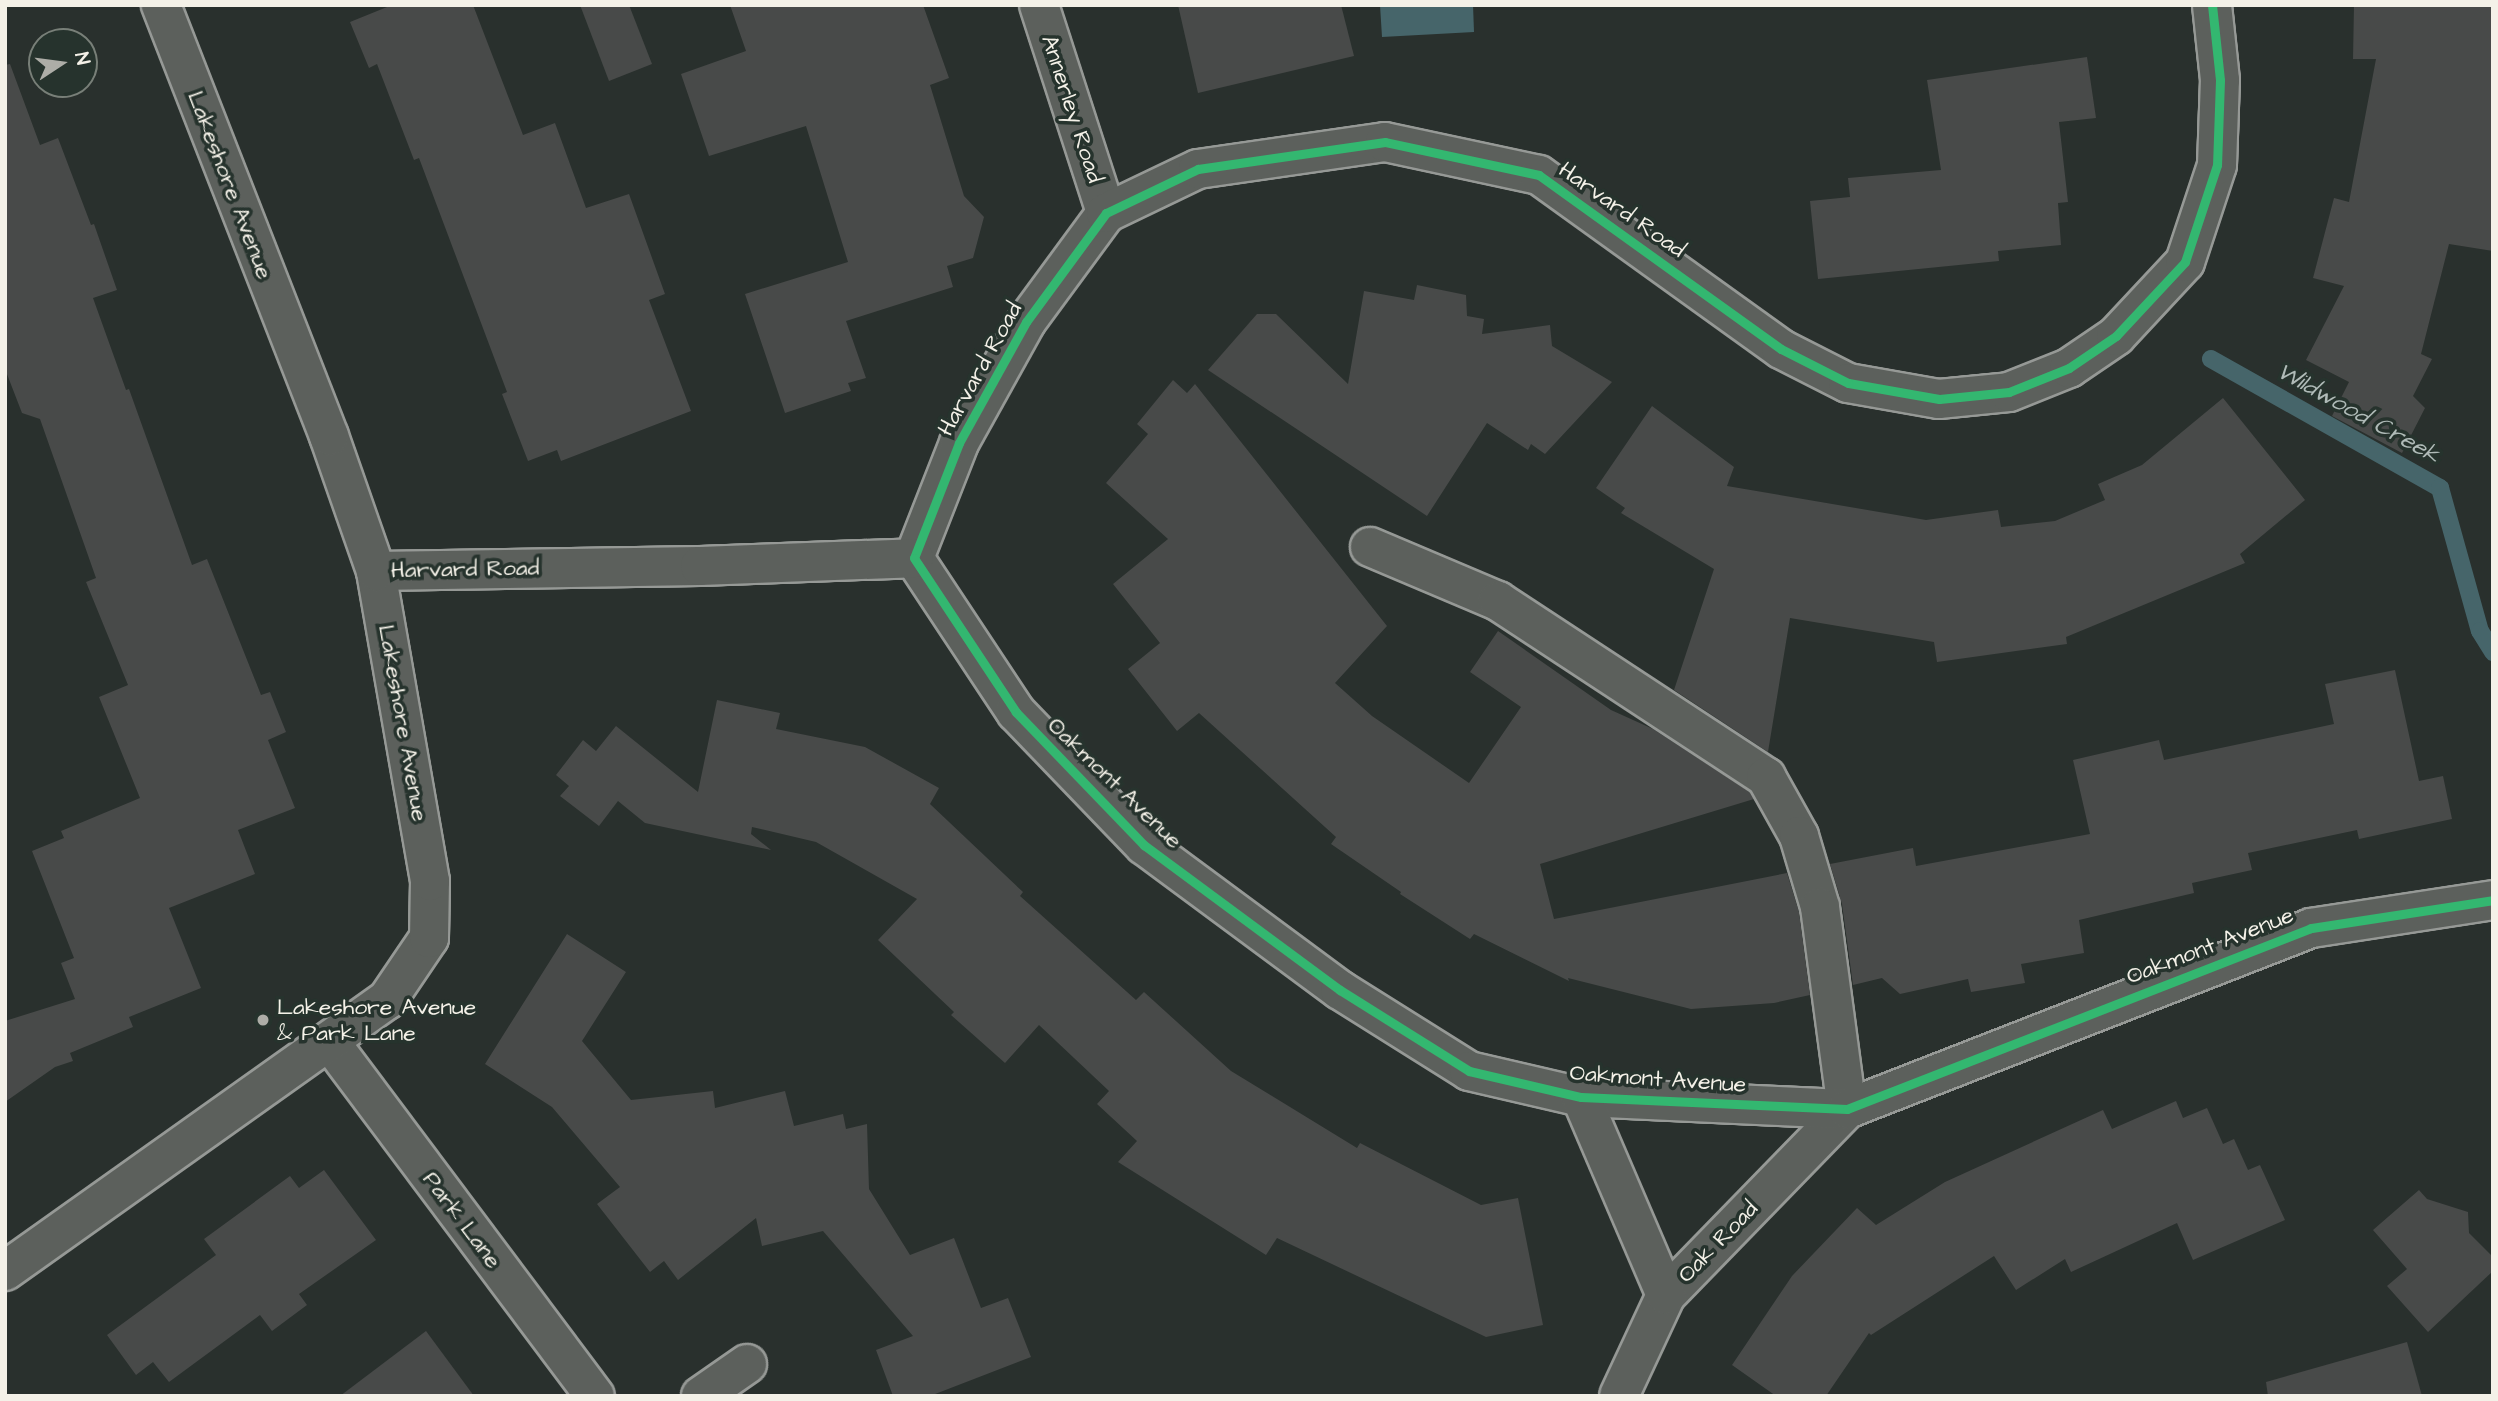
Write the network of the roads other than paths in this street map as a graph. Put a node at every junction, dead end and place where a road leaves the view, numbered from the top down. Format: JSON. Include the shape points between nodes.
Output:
{"nodes":[{"id":1,"x":161,"y":5,"type":"edge"},
{"id":2,"x":1039,"y":5,"type":"edge"},
{"id":3,"x":2212,"y":5,"type":"edge"},
{"id":4,"x":1106,"y":213,"type":"junction"},
{"id":5,"x":1370,"y":547,"type":"dead end"},
{"id":6,"x":914,"y":558,"type":"junction"},
{"id":7,"x":376,"y":571,"type":"junction"},
{"id":8,"x":2493,"y":900,"type":"edge"},
{"id":9,"x":330,"y":1042,"type":"junction"},
{"id":10,"x":1581,"y":1097,"type":"junction"},
{"id":11,"x":1847,"y":1109,"type":"junction"},
{"id":12,"x":5,"y":1271,"type":"edge"},
{"id":13,"x":1666,"y":1295,"type":"junction"},
{"id":14,"x":747,"y":1364,"type":"dead end"},
{"id":15,"x":596,"y":1396,"type":"edge"},
{"id":16,"x":701,"y":1396,"type":"edge"},
{"id":17,"x":1619,"y":1396,"type":"edge"}],
"edges":[{"from":1,"to":7,"type":"street","name":"Lakeshore Avenue","via":[[329,436]]},
{"from":2,"to":4,"type":"street","name":"Annerley Road"},
{"from":3,"to":4,"type":"street","name":"Harvard Road","via":[[2220,80],[2217,165],[2185,262],[2116,336],[2069,368],[2009,392],[1939,399],[1848,383],[1781,349],[1539,175],[1385,142],[1198,169]]},
{"from":4,"to":6,"type":"street","name":"Harvard Road","via":[[1026,321],[959,443]]},
{"from":5,"to":11,"type":"street","via":[[1498,601],[1766,777],[1799,836],[1820,907]]},
{"from":6,"to":7,"type":"street","name":"Harvard Road"},
{"from":6,"to":10,"type":"street","name":"Oakmont Avenue","via":[[1016,712],[1143,845],[1340,990],[1469,1071]]},
{"from":7,"to":9,"type":"street","name":"Lakeshore Avenue","via":[[430,881],[429,938],[387,1000]]},
{"from":8,"to":11,"type":"street","name":"Oakmont Avenue","via":[[2311,928]]},
{"from":9,"to":12,"type":"street","name":"Lakeshore Avenue"},
{"from":9,"to":15,"type":"street","name":"Park Lane"},
{"from":10,"to":11,"type":"street","name":"Oakmont Avenue"},
{"from":10,"to":13,"type":"street","name":"Oakmont Avenue"},
{"from":11,"to":13,"type":"street","name":"Oak Road"},
{"from":13,"to":17,"type":"street","name":"Oak Road"},
{"from":14,"to":16,"type":"street"}]}
